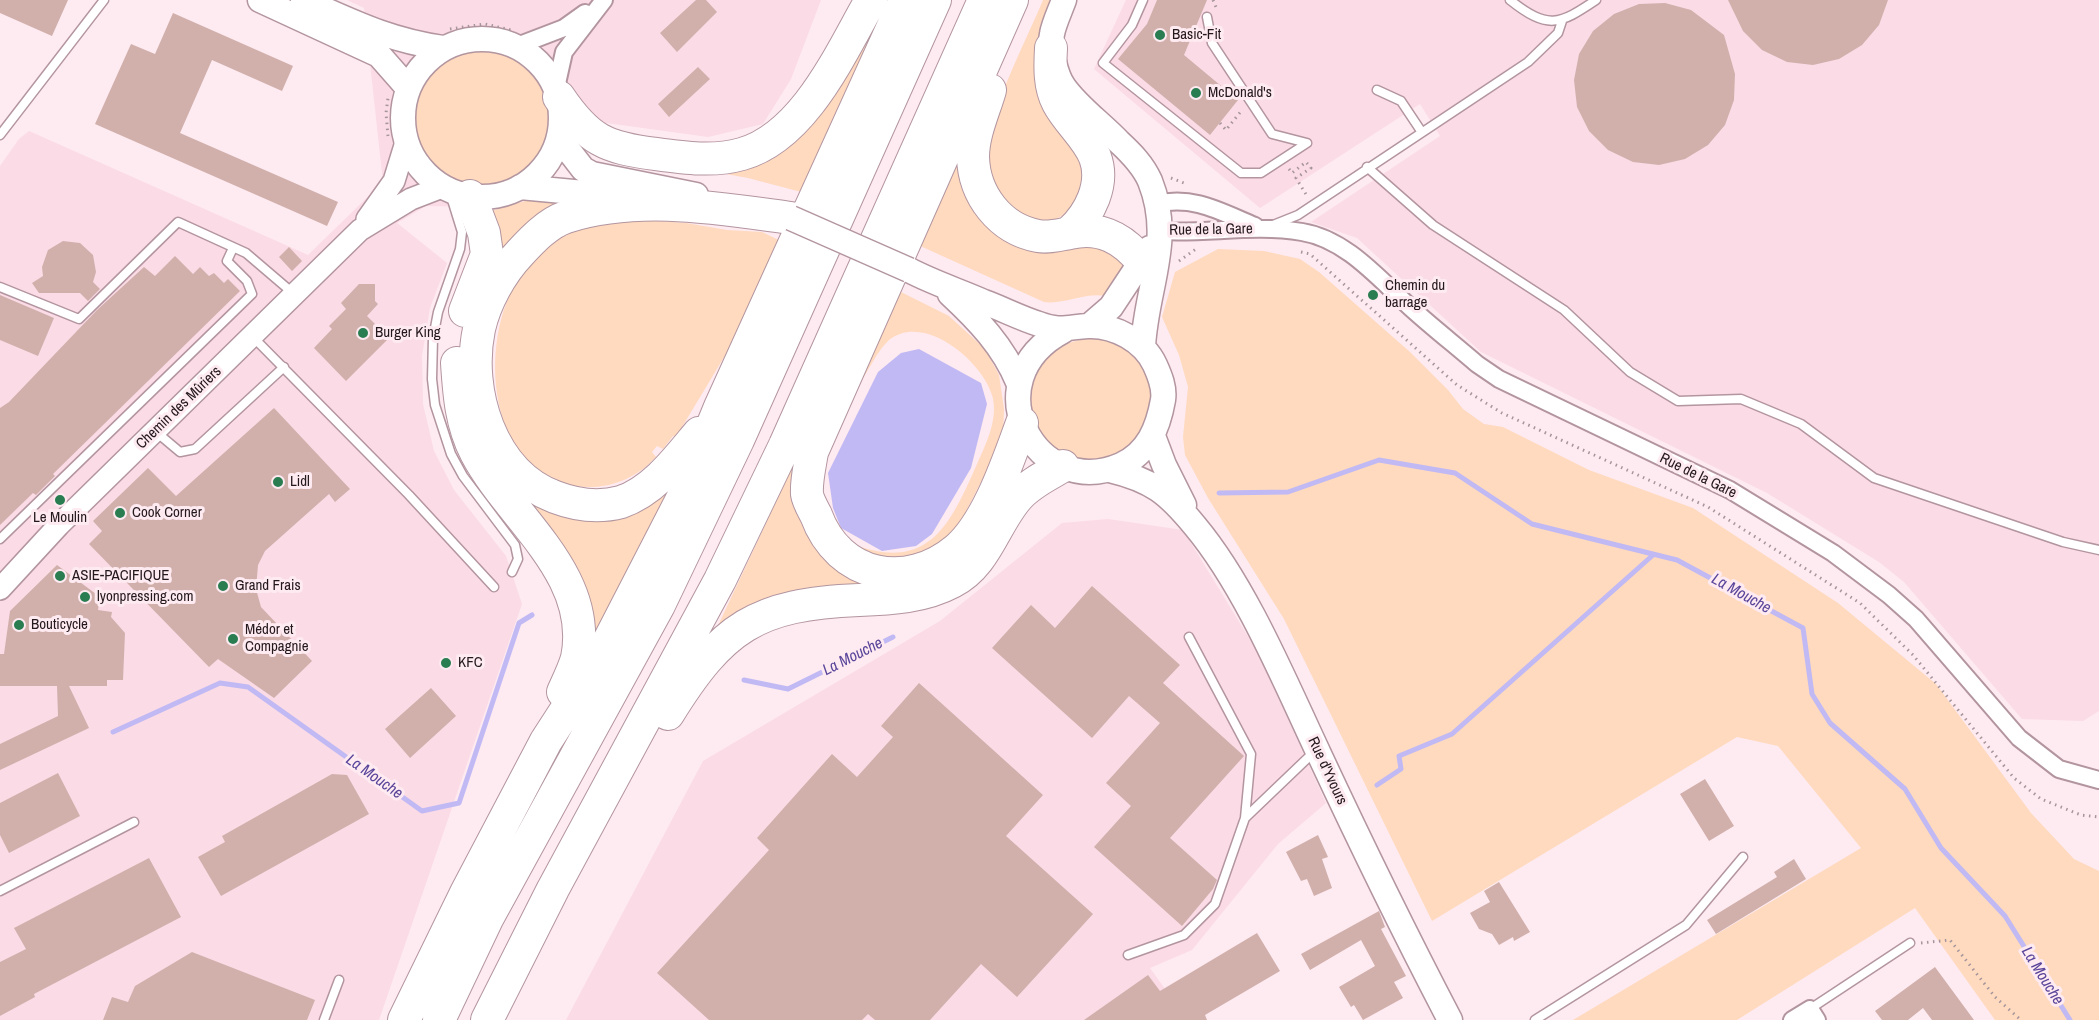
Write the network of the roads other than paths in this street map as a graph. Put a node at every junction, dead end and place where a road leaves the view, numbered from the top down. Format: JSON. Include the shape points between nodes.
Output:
{"nodes":[{"id":1,"x":104,"y":0,"type":"edge"},
{"id":2,"x":260,"y":0,"type":"edge"},
{"id":3,"x":303,"y":0,"type":"edge"},
{"id":4,"x":604,"y":0,"type":"edge"},
{"id":5,"x":871,"y":0,"type":"edge"},
{"id":6,"x":905,"y":0,"type":"edge"},
{"id":7,"x":935,"y":0,"type":"edge"},
{"id":8,"x":984,"y":0,"type":"edge"},
{"id":9,"x":1012,"y":0,"type":"edge"},
{"id":10,"x":1023,"y":0,"type":"edge"},
{"id":11,"x":1064,"y":0,"type":"edge"},
{"id":12,"x":1143,"y":0,"type":"edge"},
{"id":13,"x":1510,"y":0,"type":"edge"},
{"id":14,"x":1596,"y":0,"type":"edge"},
{"id":15,"x":1208,"y":17,"type":"dead end"},
{"id":16,"x":1562,"y":21,"type":"junction"},
{"id":17,"x":517,"y":46,"type":"junction"},
{"id":18,"x":443,"y":48,"type":"junction"},
{"id":19,"x":1051,"y":48,"type":"junction"},
{"id":20,"x":408,"y":88,"type":"junction"},
{"id":21,"x":1377,"y":90,"type":"dead end"},
{"id":22,"x":557,"y":93,"type":"junction"},
{"id":23,"x":1421,"y":131,"type":"junction"},
{"id":24,"x":0,"y":135,"type":"edge"},
{"id":25,"x":558,"y":138,"type":"junction"},
{"id":26,"x":406,"y":142,"type":"junction"},
{"id":27,"x":1367,"y":167,"type":"junction"},
{"id":28,"x":520,"y":187,"type":"junction"},
{"id":29,"x":454,"y":191,"type":"junction"},
{"id":30,"x":711,"y":197,"type":"junction"},
{"id":31,"x":1156,"y":204,"type":"junction"},
{"id":32,"x":791,"y":218,"type":"junction"},
{"id":33,"x":1261,"y":229,"type":"junction"},
{"id":34,"x":360,"y":230,"type":"junction"},
{"id":35,"x":1160,"y":231,"type":"junction"},
{"id":36,"x":1070,"y":232,"type":"junction"},
{"id":37,"x":233,"y":248,"type":"junction"},
{"id":38,"x":1147,"y":272,"type":"junction"},
{"id":39,"x":0,"y":287,"type":"edge"},
{"id":40,"x":944,"y":288,"type":"junction"},
{"id":41,"x":294,"y":295,"type":"junction"},
{"id":42,"x":1089,"y":326,"type":"junction"},
{"id":43,"x":1063,"y":331,"type":"junction"},
{"id":44,"x":252,"y":336,"type":"junction"},
{"id":45,"x":1143,"y":347,"type":"junction"},
{"id":46,"x":284,"y":367,"type":"junction"},
{"id":47,"x":1018,"y":382,"type":"junction"},
{"id":48,"x":720,"y":407,"type":"junction"},
{"id":49,"x":1022,"y":423,"type":"junction"},
{"id":50,"x":155,"y":431,"type":"junction"},
{"id":51,"x":1153,"y":436,"type":"junction"},
{"id":52,"x":1063,"y":466,"type":"junction"},
{"id":53,"x":1110,"y":470,"type":"junction"},
{"id":54,"x":1195,"y":526,"type":"junction"},
{"id":55,"x":0,"y":539,"type":"edge"},
{"id":56,"x":2099,"y":550,"type":"edge"},
{"id":57,"x":512,"y":572,"type":"dead end"},
{"id":58,"x":494,"y":587,"type":"dead end"},
{"id":59,"x":0,"y":589,"type":"edge"},
{"id":60,"x":1189,"y":637,"type":"dead end"},
{"id":61,"x":546,"y":741,"type":"junction"},
{"id":62,"x":1317,"y":750,"type":"junction"},
{"id":63,"x":2099,"y":780,"type":"edge"},
{"id":64,"x":604,"y":793,"type":"junction"},
{"id":65,"x":1245,"y":818,"type":"junction"},
{"id":66,"x":134,"y":822,"type":"dead end"},
{"id":67,"x":1743,"y":857,"type":"dead end"},
{"id":68,"x":0,"y":891,"type":"edge"},
{"id":69,"x":1910,"y":943,"type":"road end"},
{"id":70,"x":1128,"y":956,"type":"dead end"},
{"id":71,"x":339,"y":980,"type":"dead end"},
{"id":72,"x":1813,"y":1014,"type":"edge"},
{"id":73,"x":324,"y":1020,"type":"edge"},
{"id":74,"x":404,"y":1020,"type":"edge"},
{"id":75,"x":439,"y":1020,"type":"edge"},
{"id":76,"x":488,"y":1020,"type":"edge"},
{"id":77,"x":1450,"y":1020,"type":"edge"},
{"id":78,"x":1535,"y":1020,"type":"edge"},
{"id":79,"x":1792,"y":1020,"type":"edge"}],
"edges":[{"from":1,"to":24,"type":"lane"},
{"from":2,"to":20,"type":"main road","via":[[379,55]]},
{"from":3,"to":18,"type":"main road","via":[[405,43]]},
{"from":4,"to":17,"type":"street","via":[[564,28]]},
{"from":4,"to":22,"type":"street","via":[[564,52]]},
{"from":5,"to":22,"type":"highway","via":[[829,73],[799,115],[764,143],[744,153],[692,159],[629,151],[607,144],[577,124]]},
{"from":6,"to":48,"type":"highway"},
{"from":7,"to":75,"type":"highway","via":[[738,440],[669,584],[488,917]]},
{"from":8,"to":64,"type":"highway","via":[[775,466],[720,580]]},
{"from":9,"to":49,"type":"highway","via":[[812,452],[807,494],[821,530],[833,547],[873,571],[895,575],[918,572],[939,563],[978,525]]},
{"from":10,"to":36,"type":"highway","via":[[976,136],[976,177],[992,210],[1005,223],[1038,236],[1056,237]]},
{"from":11,"to":19,"type":"main road"},
{"from":12,"to":15,"type":"lane","via":[[1132,25],[1103,63],[1241,173],[1261,173],[1307,143],[1272,134],[1212,43]]},
{"from":13,"to":16,"type":"lane","via":[[1541,19]]},
{"from":14,"to":16,"type":"lane"},
{"from":16,"to":23,"type":"lane","via":[[1558,33],[1527,62]]},
{"from":17,"to":18,"type":"main road","via":[[502,40],[472,38]]},
{"from":17,"to":22,"type":"main road","via":[[544,68]]},
{"from":18,"to":20,"type":"main road","via":[[422,65]]},
{"from":19,"to":31,"type":"main road","via":[[1063,86],[1139,162],[1150,181]]},
{"from":19,"to":36,"type":"highway","via":[[1050,76],[1057,102],[1094,156],[1098,175],[1096,195]]},
{"from":20,"to":26,"type":"main road","via":[[402,124]]},
{"from":21,"to":23,"type":"lane","via":[[1401,101]]},
{"from":22,"to":25,"type":"main road","via":[[561,120]]},
{"from":23,"to":27,"type":"lane"},
{"from":25,"to":28,"type":"main road","via":[[541,170]]},
{"from":25,"to":30,"type":"main road","via":[[583,169],[592,174]]},
{"from":26,"to":29,"type":"main road","via":[[420,168]]},
{"from":26,"to":34,"type":"street","name":"Chemin des Mûriers","via":[[394,181]]},
{"from":27,"to":33,"type":"lane","via":[[1298,215]]},
{"from":27,"to":56,"type":"lane","via":[[1433,225],[1564,310],[1630,372],[1678,401],[1741,399],[1801,424],[1874,478],[2063,542]]},
{"from":28,"to":29,"type":"main road","via":[[496,196]]},
{"from":28,"to":30,"type":"main road","via":[[628,197]]},
{"from":29,"to":34,"type":"street","name":"Chemin des Mûriers","via":[[411,199]]},
{"from":29,"to":57,"type":"lane","via":[[462,232],[438,312],[432,357],[435,405],[451,454],[463,476],[515,544],[518,559]]},
{"from":29,"to":61,"type":"highway","via":[[484,233],[487,254],[462,319],[456,354],[460,407],[489,476],[558,567],[578,630],[577,658]]},
{"from":30,"to":32,"type":"main road"},
{"from":31,"to":33,"type":"street","name":"Rue de la Gare","via":[[1198,202]]},
{"from":31,"to":35,"type":"main road"},
{"from":32,"to":40,"type":"main road","bridge":true},
{"from":32,"to":48,"type":"highway","via":[[701,206],[630,205],[563,218],[536,236],[492,292],[479,328],[475,368],[482,408],[492,439],[513,468],[541,492],[568,502],[599,506],[623,501],[649,486],[671,466]]},
{"from":33,"to":35,"type":"street","name":"Rue de la Gare"},
{"from":33,"to":63,"type":"street","name":"Rue de la Gare","via":[[1301,232],[1332,242],[1356,257],[1499,379],[1730,490],[1833,553],[1916,619],[2019,738],[2059,769]]},
{"from":34,"to":41,"type":"street","name":"Chemin des Mûriers"},
{"from":35,"to":38,"type":"main road"},
{"from":36,"to":38,"type":"highway","via":[[1101,232],[1118,238]]},
{"from":37,"to":39,"type":"lane","via":[[178,222],[79,319]]},
{"from":37,"to":41,"type":"lane","via":[[246,254]]},
{"from":37,"to":55,"type":"lane","via":[[227,261],[247,281],[252,294]]},
{"from":38,"to":42,"type":"main road"},
{"from":38,"to":45,"type":"main road"},
{"from":40,"to":43,"type":"main road"},
{"from":40,"to":47,"type":"main road","via":[[1003,350]]},
{"from":41,"to":44,"type":"street","name":"Chemin des Mûriers"},
{"from":42,"to":43,"type":"main road"},
{"from":42,"to":45,"type":"main road","via":[[1125,334]]},
{"from":43,"to":47,"type":"main road","via":[[1034,351]]},
{"from":44,"to":46,"type":"lane"},
{"from":44,"to":50,"type":"street","name":"Chemin des Mûriers"},
{"from":45,"to":51,"type":"main road","via":[[1161,378],[1164,395]]},
{"from":46,"to":50,"type":"lane","via":[[195,449],[180,452]]},
{"from":46,"to":58,"type":"lane"},
{"from":47,"to":49,"type":"main road"},
{"from":48,"to":61,"type":"highway","via":[[683,496],[601,656]]},
{"from":49,"to":52,"type":"main road","via":[[1044,455]]},
{"from":50,"to":59,"type":"street","name":"Chemin des Mûriers"},
{"from":51,"to":53,"type":"main road","via":[[1143,451]]},
{"from":51,"to":54,"type":"main road"},
{"from":52,"to":53,"type":"main road","via":[[1093,473]]},
{"from":52,"to":64,"type":"highway","via":[[1018,497],[983,554],[954,582],[916,595],[795,606],[751,620],[730,633],[685,687],[636,766]]},
{"from":53,"to":54,"type":"main road","via":[[1150,482]]},
{"from":54,"to":62,"type":"main road","name":"Rue d'Yvours","via":[[1262,634]]},
{"from":60,"to":65,"type":"lane","via":[[1251,754]]},
{"from":61,"to":74,"type":"highway"},
{"from":62,"to":65,"type":"lane"},
{"from":62,"to":77,"type":"main road","name":"Rue d'Yvours","via":[[1387,902]]},
{"from":64,"to":76,"type":"highway"},
{"from":65,"to":70,"type":"lane","via":[[1215,904],[1184,935]]},
{"from":66,"to":68,"type":"lane"},
{"from":67,"to":78,"type":"lane","via":[[1686,925]]},
{"from":69,"to":72,"type":"lane"},
{"from":71,"to":73,"type":"lane"},
{"from":72,"to":79,"type":"street"}]}
